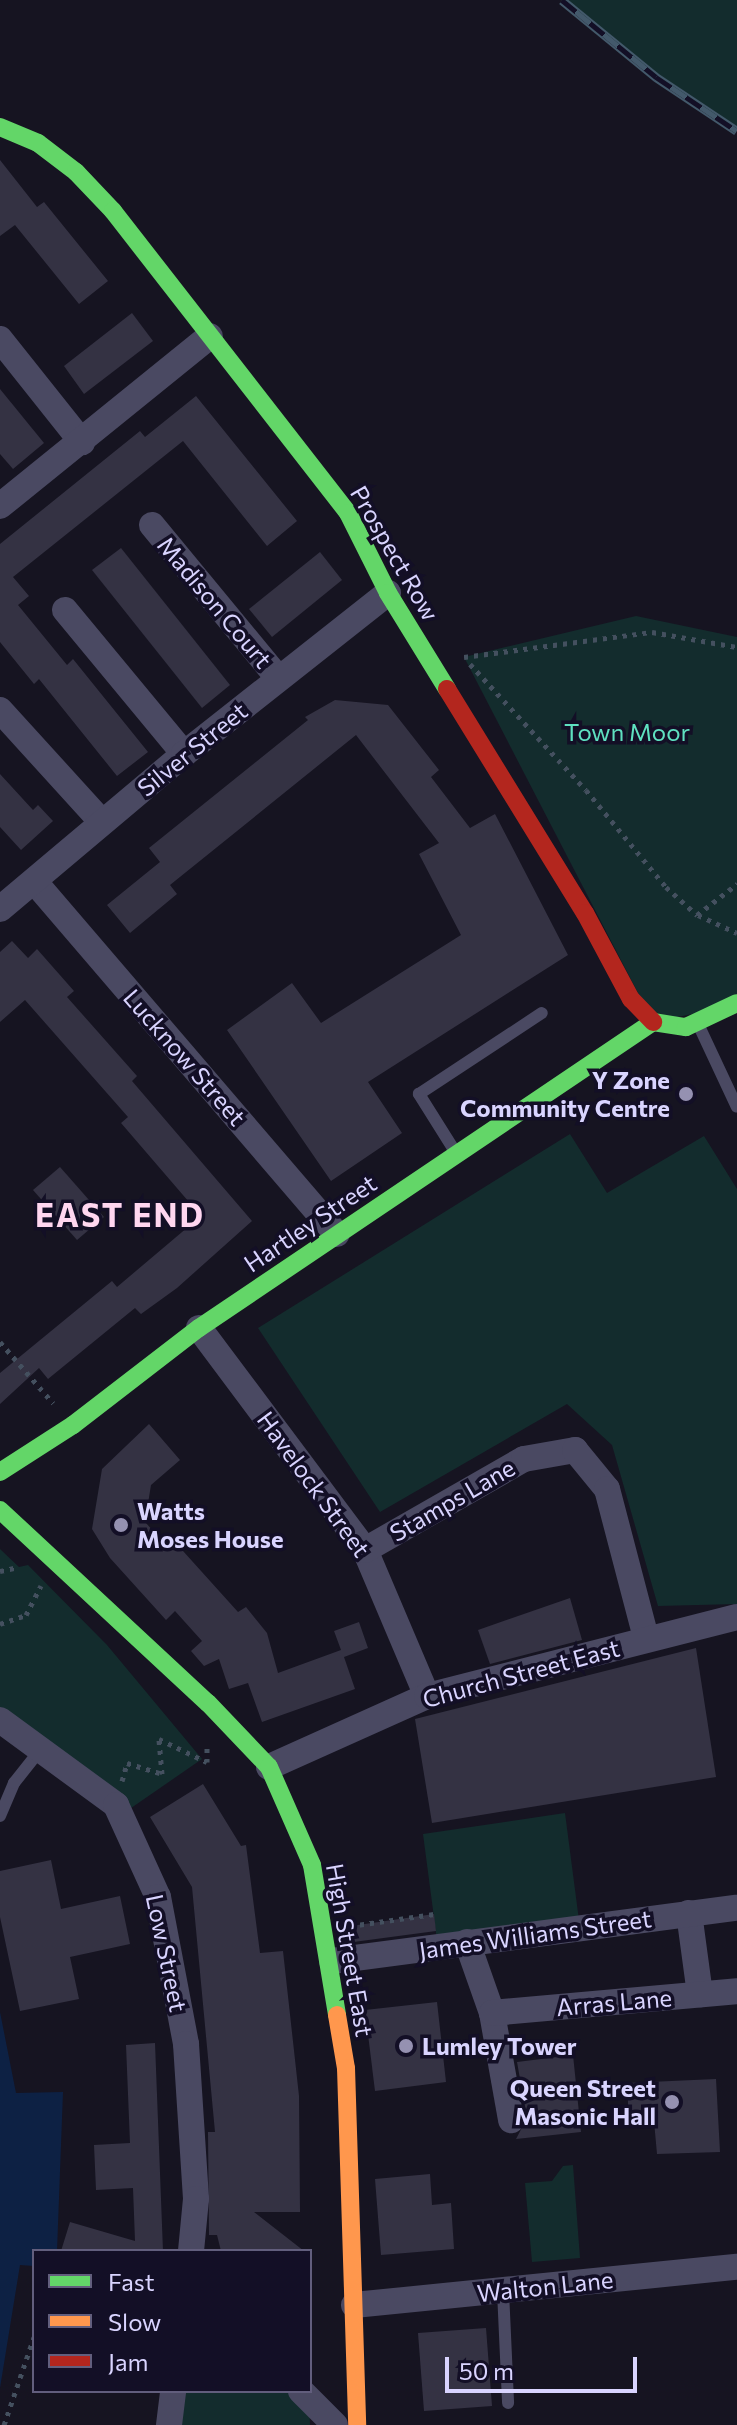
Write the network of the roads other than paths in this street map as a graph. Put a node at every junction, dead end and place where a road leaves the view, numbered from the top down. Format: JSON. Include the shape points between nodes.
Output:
{"nodes":[{"id":1,"x":0,"y":127,"type":"edge"},
{"id":2,"x":210,"y":336,"type":"junction"},
{"id":3,"x":0,"y":339,"type":"edge"},
{"id":4,"x":82,"y":442,"type":"junction"},
{"id":5,"x":0,"y":506,"type":"edge"},
{"id":6,"x":152,"y":525,"type":"dead end"},
{"id":7,"x":388,"y":593,"type":"junction"},
{"id":8,"x":65,"y":610,"type":"dead end"},
{"id":9,"x":278,"y":678,"type":"junction"},
{"id":10,"x":0,"y":710,"type":"edge"},
{"id":11,"x":184,"y":754,"type":"junction"},
{"id":12,"x":102,"y":822,"type":"junction"},
{"id":13,"x":34,"y":881,"type":"junction"},
{"id":14,"x":0,"y":909,"type":"edge"},
{"id":15,"x":737,"y":1003,"type":"edge"},
{"id":16,"x":542,"y":1013,"type":"dead end"},
{"id":17,"x":653,"y":1022,"type":"junction"},
{"id":18,"x":697,"y":1023,"type":"junction"},
{"id":19,"x":737,"y":1107,"type":"edge"},
{"id":20,"x":457,"y":1154,"type":"junction"},
{"id":21,"x":337,"y":1234,"type":"junction"},
{"id":22,"x":199,"y":1328,"type":"junction"},
{"id":23,"x":0,"y":1472,"type":"edge"},
{"id":24,"x":0,"y":1510,"type":"edge"},
{"id":25,"x":365,"y":1550,"type":"junction"},
{"id":26,"x":737,"y":1617,"type":"edge"},
{"id":27,"x":646,"y":1638,"type":"junction"},
{"id":28,"x":427,"y":1696,"type":"junction"},
{"id":29,"x":0,"y":1720,"type":"edge"},
{"id":30,"x":41,"y":1749,"type":"junction"},
{"id":31,"x":269,"y":1767,"type":"junction"},
{"id":32,"x":0,"y":1816,"type":"edge"},
{"id":33,"x":737,"y":1908,"type":"edge"},
{"id":34,"x":689,"y":1913,"type":"junction"},
{"id":35,"x":467,"y":1942,"type":"junction"},
{"id":36,"x":332,"y":1961,"type":"junction"},
{"id":37,"x":737,"y":1991,"type":"edge"},
{"id":38,"x":700,"y":1994,"type":"junction"},
{"id":39,"x":492,"y":2013,"type":"junction"},
{"id":40,"x":511,"y":2120,"type":"dead end"},
{"id":41,"x":191,"y":2249,"type":"edge"},
{"id":42,"x":737,"y":2267,"type":"edge"},
{"id":43,"x":503,"y":2291,"type":"junction"},
{"id":44,"x":354,"y":2305,"type":"junction"},
{"id":45,"x":173,"y":2393,"type":"edge"},
{"id":46,"x":303,"y":2393,"type":"edge"},
{"id":47,"x":508,"y":2403,"type":"dead end"},
{"id":48,"x":169,"y":2425,"type":"edge"},
{"id":49,"x":335,"y":2425,"type":"edge"},
{"id":50,"x":357,"y":2425,"type":"edge"}],
"edges":[{"from":1,"to":2,"type":"street","name":"Prospect Row","via":[[38,143],[76,172]]},
{"from":2,"to":4,"type":"street"},
{"from":2,"to":7,"type":"street","name":"Prospect Row","via":[[348,513]]},
{"from":3,"to":4,"type":"street"},
{"from":4,"to":5,"type":"street"},
{"from":6,"to":9,"type":"street","name":"Madison Court"},
{"from":7,"to":9,"type":"street","name":"Silver Street"},
{"from":7,"to":17,"type":"street","name":"Prospect Row","via":[[585,913],[631,999]]},
{"from":8,"to":11,"type":"street"},
{"from":9,"to":11,"type":"street","name":"Silver Street"},
{"from":10,"to":12,"type":"street"},
{"from":11,"to":12,"type":"street","name":"Silver Street"},
{"from":12,"to":13,"type":"street","name":"Silver Street"},
{"from":13,"to":14,"type":"street","name":"Silver Street"},
{"from":13,"to":21,"type":"street","name":"Lucknow Street"},
{"from":15,"to":18,"type":"street"},
{"from":16,"to":20,"type":"lane","via":[[419,1094]]},
{"from":17,"to":18,"type":"street"},
{"from":17,"to":20,"type":"street","name":"Hartley Street"},
{"from":18,"to":19,"type":"lane"},
{"from":20,"to":21,"type":"street","name":"Hartley Street"},
{"from":21,"to":22,"type":"street","name":"Hartley Street"},
{"from":22,"to":23,"type":"street","name":"Hartley Street","via":[[73,1425]]},
{"from":22,"to":25,"type":"street","name":"Havelock Street"},
{"from":24,"to":31,"type":"street","name":"High Street East","via":[[208,1703]]},
{"from":25,"to":27,"type":"street","name":"Stamps Lane","via":[[524,1459],[575,1450],[607,1489]]},
{"from":25,"to":28,"type":"street","name":"Havelock Street"},
{"from":26,"to":27,"type":"street","name":"Church Street East"},
{"from":27,"to":28,"type":"street","name":"Church Street East"},
{"from":28,"to":31,"type":"street","name":"Church Street East"},
{"from":29,"to":30,"type":"street","name":"Low Street"},
{"from":30,"to":32,"type":"lane","via":[[14,1783]]},
{"from":30,"to":41,"type":"street","name":"Low Street","via":[[116,1805],[158,1897],[186,2044],[196,2199]]},
{"from":31,"to":36,"type":"street","name":"High Street East","via":[[312,1865]]},
{"from":33,"to":34,"type":"street","name":"James Williams Street"},
{"from":34,"to":35,"type":"street","name":"James Williams Street"},
{"from":34,"to":38,"type":"street"},
{"from":35,"to":36,"type":"street","name":"James Williams Street"},
{"from":35,"to":39,"type":"street"},
{"from":36,"to":44,"type":"street","name":"High Street East","via":[[346,2068]]},
{"from":37,"to":38,"type":"street","name":"Arras Lane"},
{"from":38,"to":39,"type":"street","name":"Arras Lane"},
{"from":39,"to":40,"type":"street"},
{"from":42,"to":43,"type":"street","name":"Walton Lane"},
{"from":43,"to":44,"type":"street","name":"Walton Lane"},
{"from":43,"to":47,"type":"lane"},
{"from":44,"to":50,"type":"street","name":"High Street East"},
{"from":45,"to":48,"type":"street"},
{"from":46,"to":49,"type":"street"}]}
